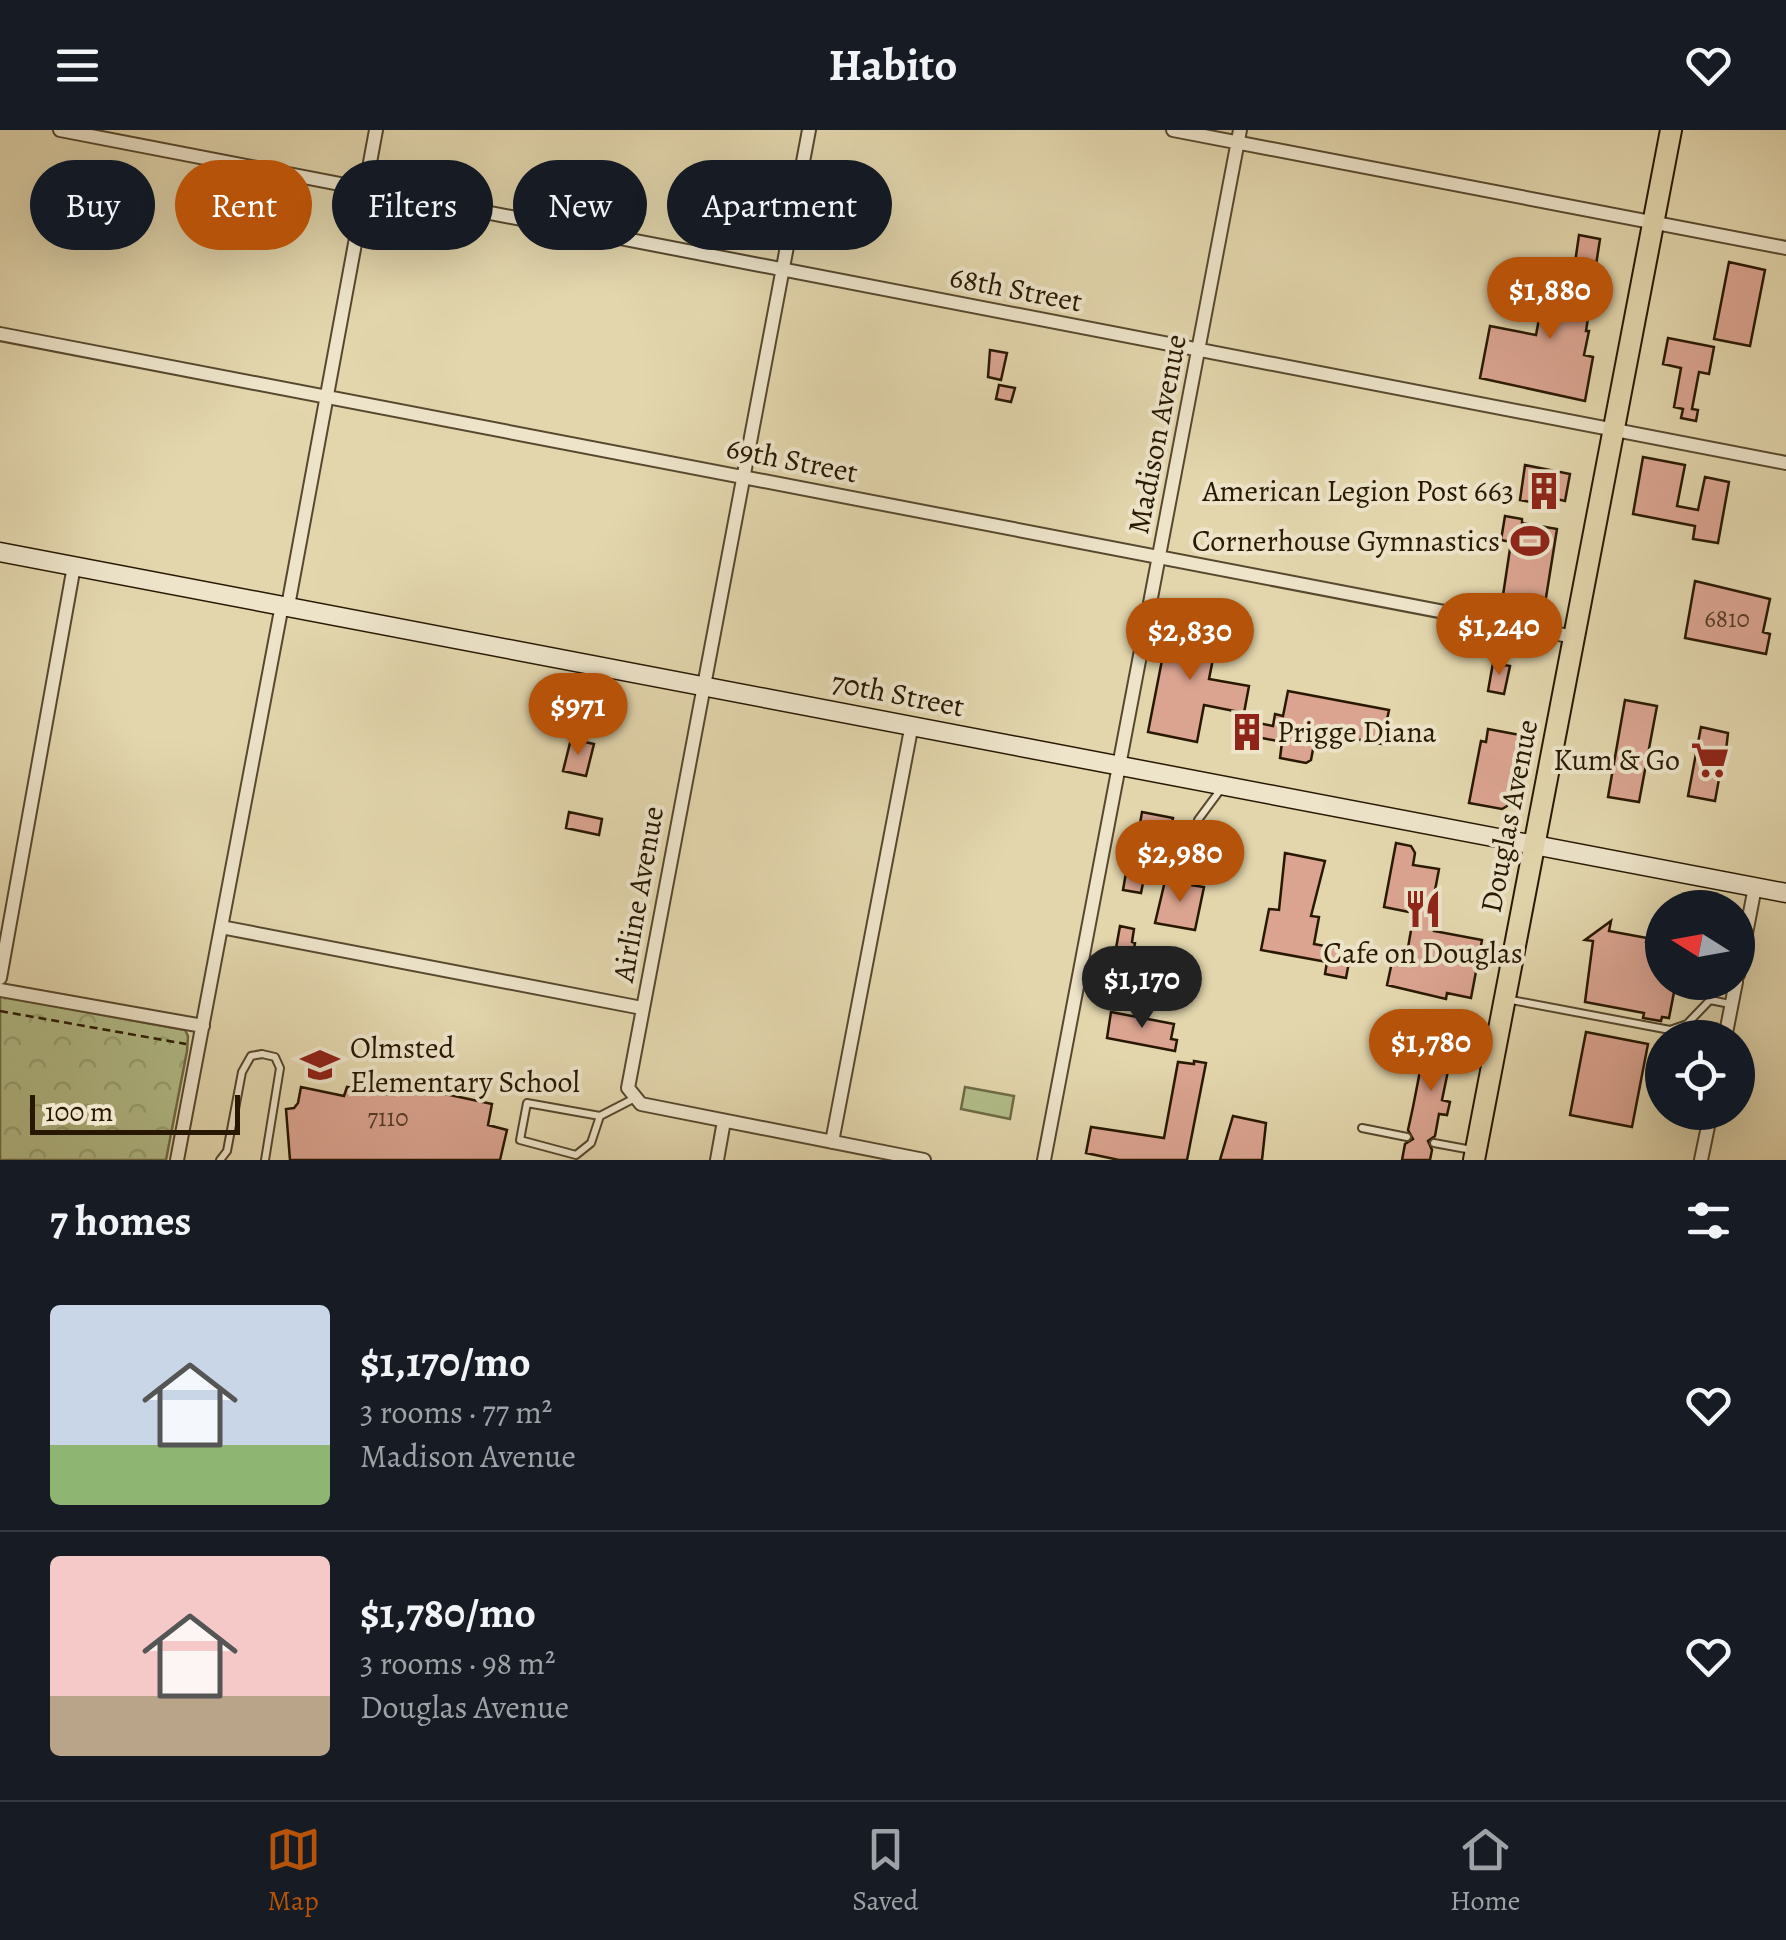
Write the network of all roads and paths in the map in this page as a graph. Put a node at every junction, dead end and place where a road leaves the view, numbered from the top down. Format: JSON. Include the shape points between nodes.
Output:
{"nodes":[{"id":1,"x":60,"y":130,"type":"edge"},
{"id":2,"x":376,"y":130,"type":"edge"},
{"id":3,"x":809,"y":130,"type":"edge"},
{"id":4,"x":1173,"y":130,"type":"edge"},
{"id":5,"x":1671,"y":130,"type":"edge"},
{"id":6,"x":1239,"y":136,"type":"edge"},
{"id":7,"x":370,"y":160,"type":"edge"},
{"id":8,"x":332,"y":183,"type":"edge"},
{"id":9,"x":493,"y":214,"type":"edge"},
{"id":10,"x":1653,"y":223,"type":"junction"},
{"id":11,"x":1786,"y":248,"type":"edge"},
{"id":12,"x":354,"y":250,"type":"edge"},
{"id":13,"x":782,"y":270,"type":"junction"},
{"id":14,"x":0,"y":334,"type":"edge"},
{"id":15,"x":1198,"y":350,"type":"junction"},
{"id":16,"x":327,"y":396,"type":"junction"},
{"id":17,"x":1614,"y":430,"type":"junction"},
{"id":18,"x":1786,"y":462,"type":"edge"},
{"id":19,"x":743,"y":476,"type":"junction"},
{"id":20,"x":0,"y":552,"type":"edge"},
{"id":21,"x":1159,"y":557,"type":"junction"},
{"id":22,"x":74,"y":566,"type":"junction"},
{"id":23,"x":285,"y":605,"type":"junction"},
{"id":24,"x":1574,"y":637,"type":"junction"},
{"id":25,"x":704,"y":685,"type":"junction"},
{"id":26,"x":912,"y":724,"type":"junction"},
{"id":27,"x":1120,"y":764,"type":"junction"},
{"id":28,"x":1225,"y":784,"type":"junction"},
{"id":29,"x":1535,"y":843,"type":"junction"},
{"id":30,"x":1187,"y":877,"type":"dead end"},
{"id":31,"x":1754,"y":887,"type":"junction"},
{"id":32,"x":1753,"y":890,"type":"edge"},
{"id":33,"x":1786,"y":893,"type":"edge"},
{"id":34,"x":221,"y":927,"type":"junction"},
{"id":35,"x":0,"y":978,"type":"edge"},
{"id":36,"x":0,"y":990,"type":"edge"},
{"id":37,"x":1505,"y":998,"type":"junction"},
{"id":38,"x":1733,"y":1000,"type":"edge"},
{"id":39,"x":1732,"y":1004,"type":"junction"},
{"id":40,"x":642,"y":1008,"type":"junction"},
{"id":41,"x":0,"y":1011,"type":"edge"},
{"id":42,"x":1729,"y":1020,"type":"edge"},
{"id":43,"x":202,"y":1026,"type":"junction"},
{"id":44,"x":199,"y":1046,"type":"junction"},
{"id":45,"x":633,"y":1098,"type":"junction"},
{"id":46,"x":600,"y":1116,"type":"junction"},
{"id":47,"x":724,"y":1121,"type":"junction"},
{"id":48,"x":1362,"y":1128,"type":"dead end"},
{"id":49,"x":1707,"y":1130,"type":"edge"},
{"id":50,"x":1406,"y":1137,"type":"dead end"},
{"id":51,"x":832,"y":1142,"type":"junction"},
{"id":52,"x":1434,"y":1143,"type":"dead end"},
{"id":53,"x":1475,"y":1156,"type":"edge"},
{"id":54,"x":178,"y":1160,"type":"edge"},
{"id":55,"x":220,"y":1160,"type":"edge"},
{"id":56,"x":265,"y":1160,"type":"edge"},
{"id":57,"x":717,"y":1160,"type":"edge"},
{"id":58,"x":924,"y":1160,"type":"edge"},
{"id":59,"x":1044,"y":1160,"type":"edge"},
{"id":60,"x":1701,"y":1160,"type":"edge"}],
"edges":[{"from":1,"to":8,"type":"street","name":"68th Street"},
{"from":2,"to":7,"type":"street"},
{"from":3,"to":13,"type":"street","name":"Airline Avenue"},
{"from":4,"to":6,"type":"street"},
{"from":5,"to":10,"type":"main road","name":"Douglas Avenue"},
{"from":6,"to":10,"type":"street"},
{"from":6,"to":15,"type":"street","name":"Madison Avenue"},
{"from":9,"to":13,"type":"street","name":"68th Street"},
{"from":10,"to":11,"type":"street"},
{"from":10,"to":17,"type":"main road","name":"Douglas Avenue"},
{"from":12,"to":16,"type":"street"},
{"from":13,"to":15,"type":"street","name":"68th Street"},
{"from":13,"to":19,"type":"street","name":"Airline Avenue"},
{"from":14,"to":16,"type":"street","name":"69th Street"},
{"from":15,"to":17,"type":"street","name":"68th Street"},
{"from":15,"to":21,"type":"street","name":"Madison Avenue"},
{"from":16,"to":19,"type":"street","name":"69th Street"},
{"from":16,"to":23,"type":"street"},
{"from":17,"to":18,"type":"street","name":"68th Street"},
{"from":17,"to":24,"type":"main road","name":"Douglas Avenue"},
{"from":19,"to":21,"type":"street","name":"69th Street"},
{"from":19,"to":25,"type":"street","name":"Airline Avenue"},
{"from":20,"to":22,"type":"main road","name":"70th Street"},
{"from":21,"to":24,"type":"street","name":"69th Street"},
{"from":21,"to":27,"type":"street","name":"Madison Avenue"},
{"from":22,"to":23,"type":"main road","name":"70th Street"},
{"from":22,"to":35,"type":"street"},
{"from":23,"to":25,"type":"main road","name":"70th Street"},
{"from":23,"to":34,"type":"street"},
{"from":24,"to":29,"type":"main road","name":"Douglas Avenue"},
{"from":25,"to":26,"type":"main road","name":"70th Street"},
{"from":25,"to":40,"type":"street","name":"Airline Avenue"},
{"from":26,"to":27,"type":"main road","name":"70th Street"},
{"from":26,"to":51,"type":"street"},
{"from":27,"to":28,"type":"main road","name":"70th Street"},
{"from":27,"to":59,"type":"street","name":"Madison Avenue"},
{"from":28,"to":29,"type":"main road","name":"70th Street"},
{"from":28,"to":30,"type":"lane","via":[[1198,820]]},
{"from":29,"to":31,"type":"main road","name":"70th Street"},
{"from":29,"to":37,"type":"main road","name":"Douglas Avenue"},
{"from":31,"to":32,"type":"street"},
{"from":31,"to":33,"type":"main road","name":"70th Street"},
{"from":34,"to":40,"type":"street"},
{"from":34,"to":43,"type":"street"},
{"from":36,"to":43,"type":"street"},
{"from":37,"to":39,"type":"lane","via":[[1670,1030],[1687,1024],[1710,1000]]},
{"from":37,"to":53,"type":"main road","name":"Douglas Avenue"},
{"from":38,"to":39,"type":"street"},
{"from":39,"to":42,"type":"street"},
{"from":40,"to":45,"type":"street","name":"Airline Avenue","via":[[629,1079]]},
{"from":41,"to":44,"type":"path"},
{"from":43,"to":44,"type":"street"},
{"from":44,"to":54,"type":"street"},
{"from":45,"to":46,"type":"lane"},
{"from":45,"to":47,"type":"street"},
{"from":46,"to":46,"type":"lane","via":[[527,1103],[520,1140],[576,1155],[591,1142]]},
{"from":47,"to":51,"type":"street"},
{"from":47,"to":57,"type":"street"},
{"from":48,"to":50,"type":"lane"},
{"from":49,"to":60,"type":"street"},
{"from":51,"to":58,"type":"street"},
{"from":52,"to":53,"type":"lane"},
{"from":55,"to":56,"type":"lane","via":[[242,1072],[251,1056],[262,1054],[276,1058],[280,1068]]}]}
